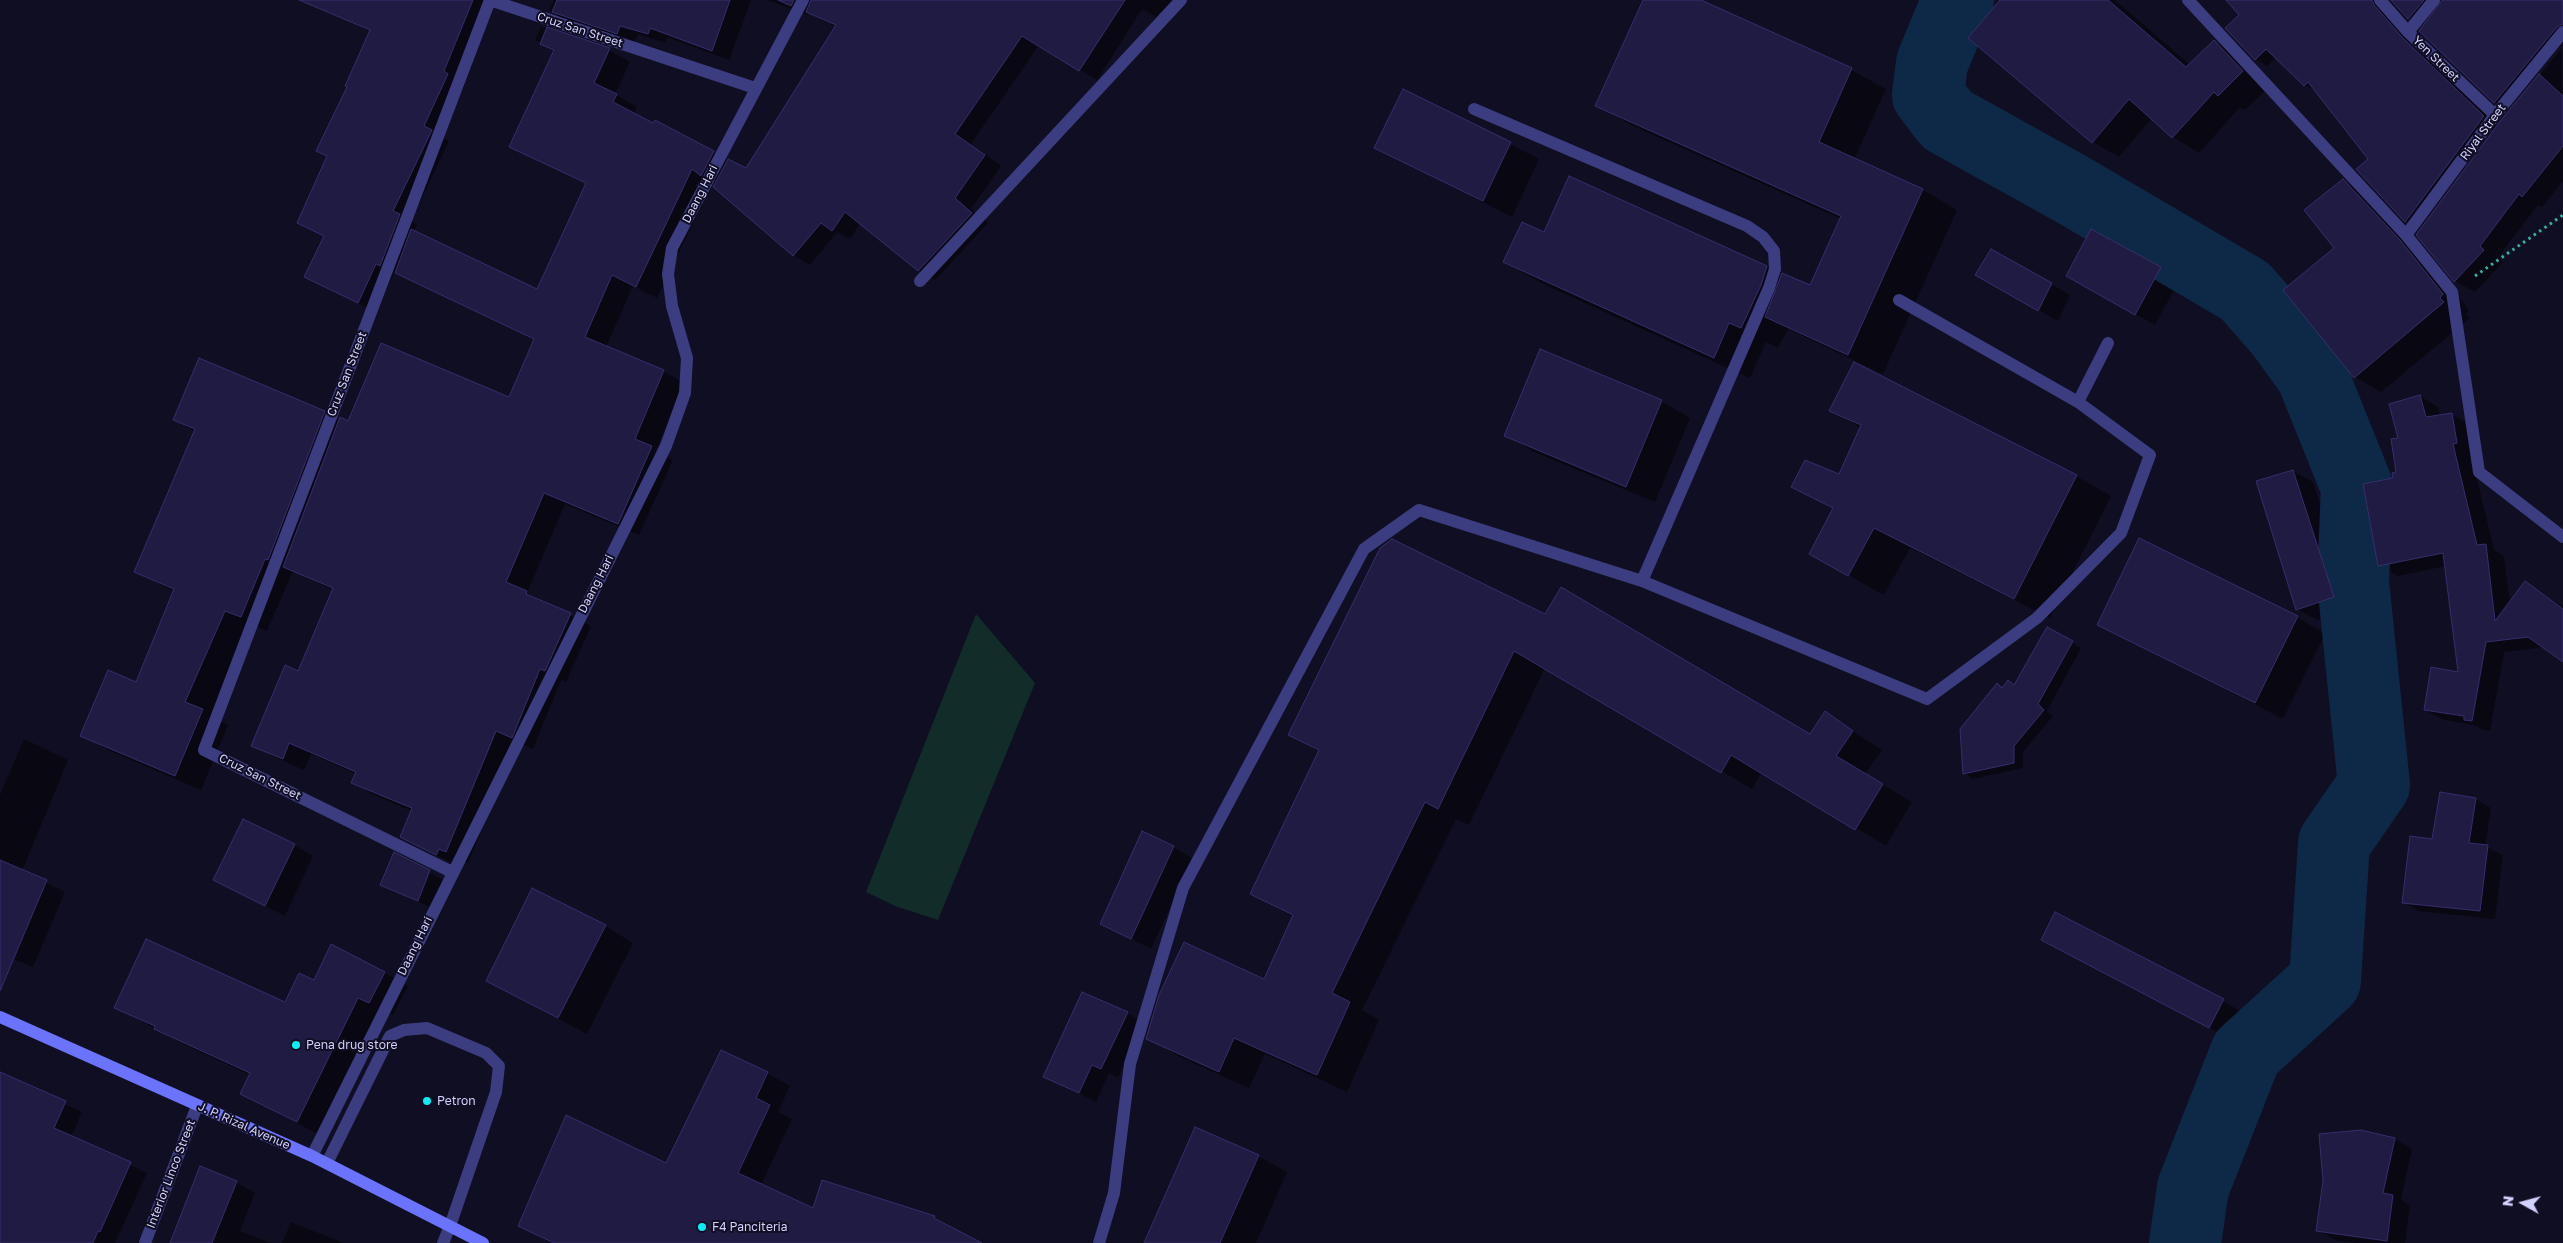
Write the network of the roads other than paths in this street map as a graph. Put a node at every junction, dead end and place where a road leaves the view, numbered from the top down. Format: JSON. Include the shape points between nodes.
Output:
{"nodes":[{"id":1,"x":803,"y":0,"type":"edge"},
{"id":2,"x":1181,"y":0,"type":"edge"},
{"id":3,"x":2188,"y":0,"type":"edge"},
{"id":4,"x":2380,"y":0,"type":"edge"},
{"id":5,"x":2434,"y":0,"type":"edge"},
{"id":6,"x":2408,"y":32,"type":"junction"},
{"id":7,"x":2563,"y":32,"type":"edge"},
{"id":8,"x":755,"y":88,"type":"junction"},
{"id":9,"x":1474,"y":109,"type":"dead end"},
{"id":10,"x":2495,"y":115,"type":"junction"},
{"id":11,"x":2406,"y":235,"type":"junction"},
{"id":12,"x":920,"y":282,"type":"dead end"},
{"id":13,"x":1899,"y":300,"type":"dead end"},
{"id":14,"x":2108,"y":343,"type":"dead end"},
{"id":15,"x":2078,"y":402,"type":"junction"},
{"id":16,"x":2563,"y":537,"type":"edge"},
{"id":17,"x":1642,"y":581,"type":"junction"},
{"id":18,"x":452,"y":872,"type":"junction"},
{"id":19,"x":0,"y":1017,"type":"edge"},
{"id":20,"x":197,"y":1106,"type":"junction"},
{"id":21,"x":312,"y":1156,"type":"junction"},
{"id":22,"x":327,"y":1163,"type":"junction"},
{"id":23,"x":450,"y":1226,"type":"junction"},
{"id":24,"x":145,"y":1243,"type":"edge"},
{"id":25,"x":443,"y":1243,"type":"edge"},
{"id":26,"x":483,"y":1243,"type":"edge"},
{"id":27,"x":1099,"y":1243,"type":"edge"}],
"edges":[{"from":1,"to":8,"type":"street","name":"Daang Hari"},
{"from":2,"to":12,"type":"street"},
{"from":3,"to":11,"type":"street"},
{"from":4,"to":6,"type":"street","name":"Yen Street"},
{"from":5,"to":6,"type":"street"},
{"from":6,"to":10,"type":"street","name":"Yen Street"},
{"from":7,"to":10,"type":"street","name":"Riyal Street"},
{"from":8,"to":18,"type":"street","name":"Daang Hari","via":[[672,248],[668,274],[672,306],[687,358],[685,393],[666,446]]},
{"from":8,"to":18,"type":"street","name":"Cruz San Street","via":[[490,0],[204,750]]},
{"from":9,"to":17,"type":"street","via":[[1747,226],[1763,237],[1774,251],[1775,269],[1768,288]]},
{"from":10,"to":11,"type":"street","name":"Riyal Street"},
{"from":11,"to":16,"type":"street","via":[[2452,292],[2479,472]]},
{"from":13,"to":15,"type":"street"},
{"from":14,"to":15,"type":"street"},
{"from":15,"to":17,"type":"street","via":[[2150,455],[2121,533],[2037,618],[1927,699]]},
{"from":17,"to":27,"type":"street","via":[[1419,510],[1364,549],[1184,888],[1130,1064],[1114,1193]]},
{"from":18,"to":21,"type":"street","name":"Daang Hari"},
{"from":19,"to":20,"type":"main road","name":"J. P. Rizal Avenue"},
{"from":20,"to":21,"type":"main road","name":"J. P. Rizal Avenue"},
{"from":20,"to":24,"type":"street","name":"Interior Linco Street"},
{"from":21,"to":22,"type":"main road","name":"J. P. Rizal Avenue"},
{"from":22,"to":23,"type":"main road","name":"J. P. Rizal Avenue"},
{"from":22,"to":23,"type":"street","via":[[390,1036],[404,1030],[427,1028],[486,1053],[499,1066],[496,1092]]},
{"from":23,"to":25,"type":"street"},
{"from":23,"to":26,"type":"main road","name":"J. P. Rizal Avenue"}]}
